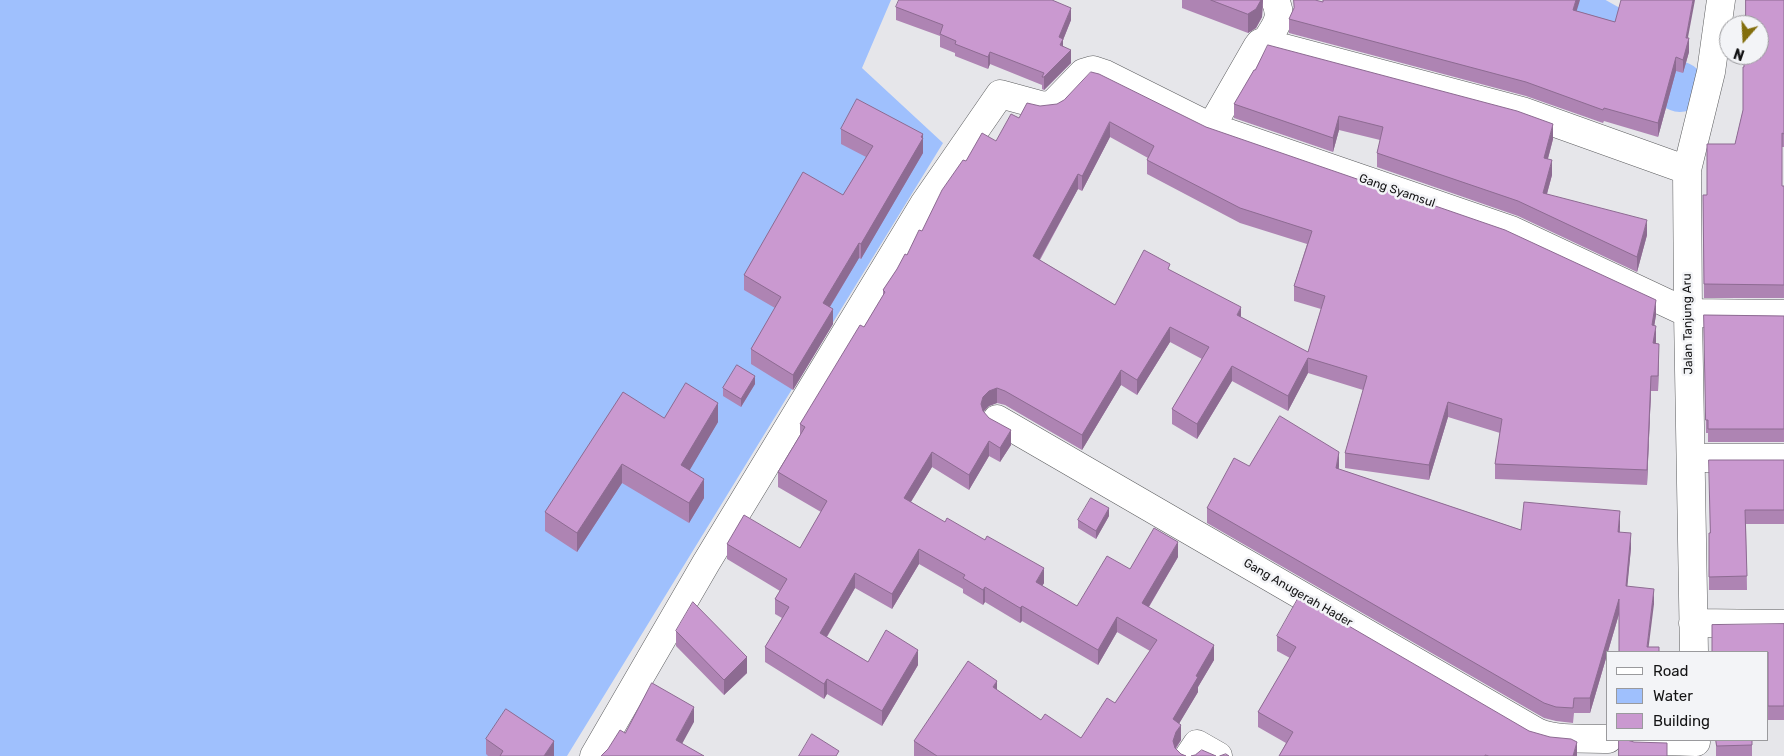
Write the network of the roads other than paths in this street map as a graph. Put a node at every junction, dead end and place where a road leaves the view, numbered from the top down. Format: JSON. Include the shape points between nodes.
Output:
{"nodes":[{"id":1,"x":1275,"y":0,"type":"edge"},
{"id":2,"x":1721,"y":0,"type":"edge"},
{"id":3,"x":1265,"y":43,"type":"junction"},
{"id":4,"x":1211,"y":127,"type":"junction"},
{"id":5,"x":1687,"y":170,"type":"junction"},
{"id":6,"x":1688,"y":313,"type":"junction"},
{"id":7,"x":1784,"y":314,"type":"edge"},
{"id":8,"x":997,"y":419,"type":"dead end"},
{"id":9,"x":1690,"y":458,"type":"junction"},
{"id":10,"x":1784,"y":458,"type":"edge"},
{"id":11,"x":1693,"y":623,"type":"junction"},
{"id":12,"x":1784,"y":624,"type":"edge"},
{"id":13,"x":1694,"y":651,"type":"edge"},
{"id":14,"x":1606,"y":739,"type":"edge"},
{"id":15,"x":1645,"y":741,"type":"edge"},
{"id":16,"x":1697,"y":746,"type":"edge"},
{"id":17,"x":594,"y":756,"type":"edge"},
{"id":18,"x":1189,"y":756,"type":"edge"},
{"id":19,"x":1218,"y":756,"type":"edge"}],
"edges":[{"from":1,"to":3,"type":"street","via":[[1280,11],[1278,21]]},
{"from":2,"to":5,"type":"street","name":"Jalan Tanjung Aru","via":[[1711,72]]},
{"from":3,"to":4,"type":"street","via":[[1257,46]]},
{"from":3,"to":5,"type":"street","via":[[1522,111]]},
{"from":4,"to":6,"type":"street","name":"Gang Syamsul","via":[[1511,230]]},
{"from":4,"to":17,"type":"street","name":"Gang Syamsul","via":[[1093,70],[1083,73],[1049,106],[1000,94],[924,204],[706,563]]},
{"from":5,"to":6,"type":"street","name":"Jalan Tanjung Aru"},
{"from":6,"to":7,"type":"street"},
{"from":6,"to":9,"type":"street","name":"Jalan Tanjung Aru"},
{"from":8,"to":14,"type":"street","name":"Gang Anugerah Hader","via":[[1537,732],[1555,737]]},
{"from":9,"to":10,"type":"street"},
{"from":9,"to":11,"type":"street","name":"Jalan Tanjung Aru"},
{"from":11,"to":12,"type":"street"},
{"from":11,"to":13,"type":"street","name":"Jalan Tanjung Aru"},
{"from":15,"to":16,"type":"street"},
{"from":18,"to":19,"type":"street","via":[[1197,744]]}]}
